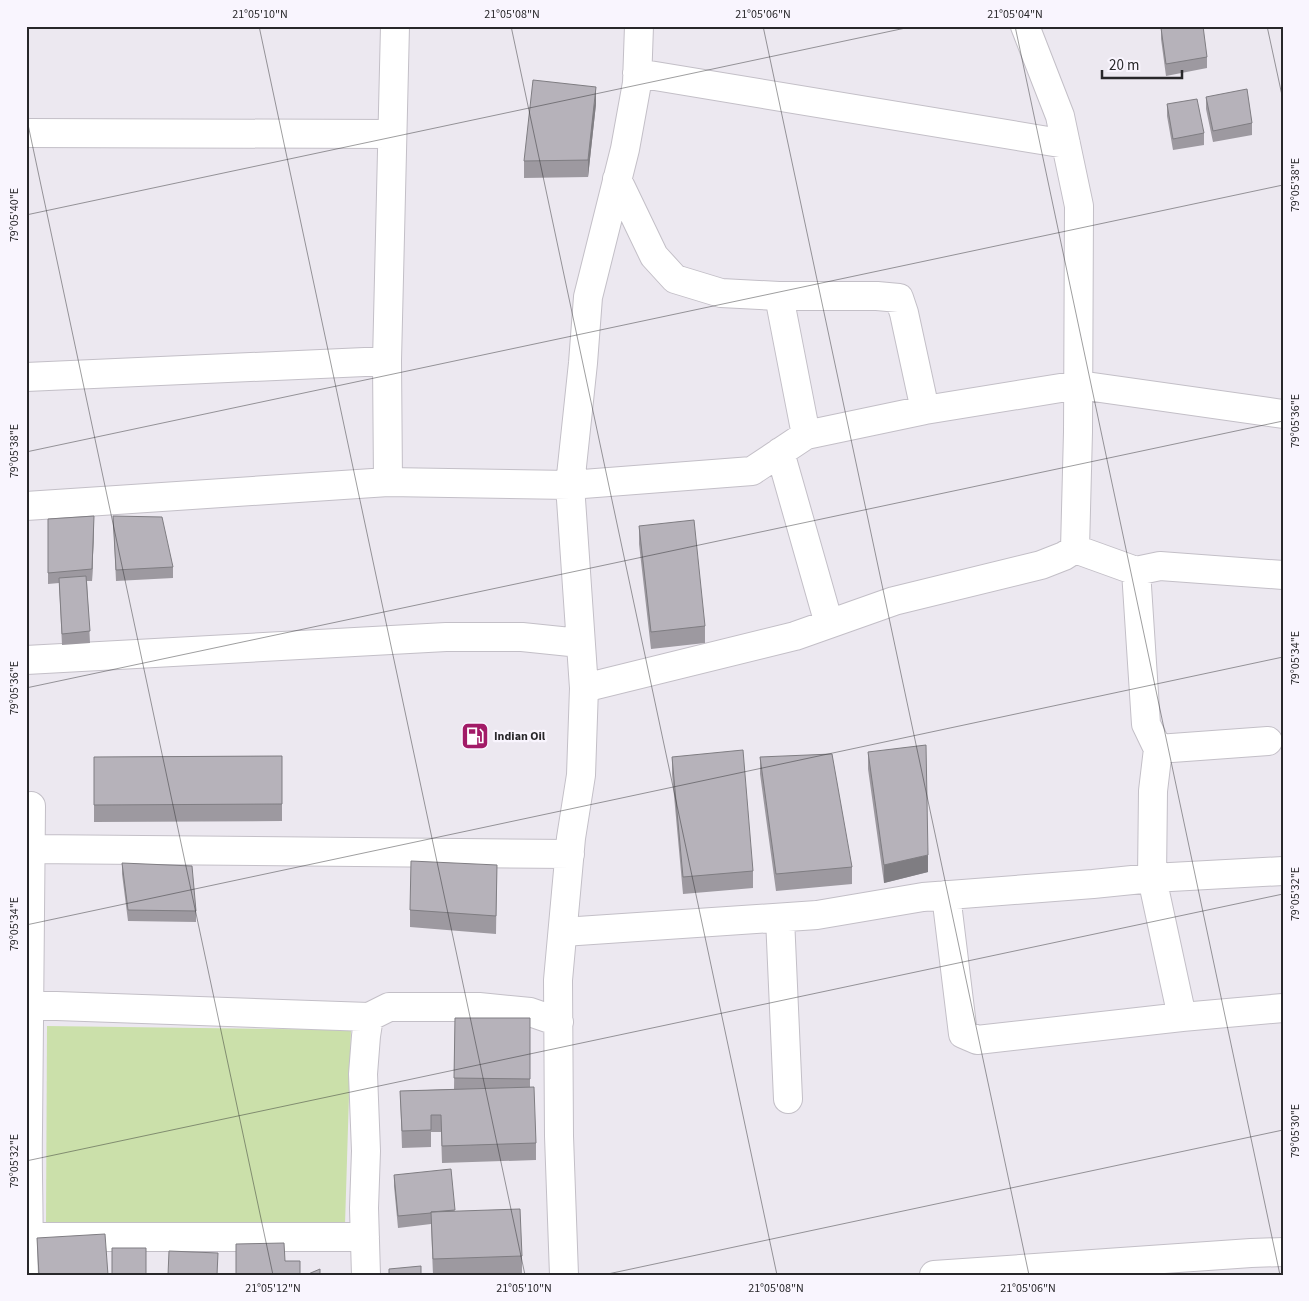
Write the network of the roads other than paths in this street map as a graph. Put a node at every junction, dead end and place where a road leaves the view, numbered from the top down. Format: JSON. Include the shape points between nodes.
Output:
{"nodes":[{"id":1,"x":395,"y":26,"type":"edge"},
{"id":2,"x":639,"y":26,"type":"edge"},
{"id":3,"x":1025,"y":26,"type":"edge"},
{"id":4,"x":637,"y":73,"type":"junction"},
{"id":5,"x":26,"y":133,"type":"edge"},
{"id":6,"x":392,"y":134,"type":"junction"},
{"id":7,"x":1066,"y":144,"type":"junction"},
{"id":8,"x":617,"y":179,"type":"junction"},
{"id":9,"x":779,"y":296,"type":"junction"},
{"id":10,"x":387,"y":361,"type":"junction"},
{"id":11,"x":26,"y":377,"type":"edge"},
{"id":12,"x":1079,"y":384,"type":"junction"},
{"id":13,"x":925,"y":410,"type":"junction"},
{"id":14,"x":1283,"y":414,"type":"edge"},
{"id":15,"x":806,"y":434,"type":"junction"},
{"id":16,"x":780,"y":452,"type":"junction"},
{"id":17,"x":388,"y":482,"type":"junction"},
{"id":18,"x":570,"y":485,"type":"junction"},
{"id":19,"x":26,"y":506,"type":"edge"},
{"id":20,"x":1075,"y":549,"type":"junction"},
{"id":21,"x":1136,"y":571,"type":"junction"},
{"id":22,"x":1283,"y":575,"type":"edge"},
{"id":23,"x":829,"y":624,"type":"junction"},
{"id":24,"x":580,"y":643,"type":"junction"},
{"id":25,"x":26,"y":660,"type":"edge"},
{"id":26,"x":584,"y":688,"type":"junction"},
{"id":27,"x":1268,"y":741,"type":"dead end"},
{"id":28,"x":1158,"y":749,"type":"junction"},
{"id":29,"x":31,"y":806,"type":"dead end"},
{"id":30,"x":30,"y":849,"type":"junction"},
{"id":31,"x":570,"y":854,"type":"junction"},
{"id":32,"x":1283,"y":871,"type":"edge"},
{"id":33,"x":1152,"y":878,"type":"junction"},
{"id":34,"x":946,"y":895,"type":"junction"},
{"id":35,"x":780,"y":918,"type":"junction"},
{"id":36,"x":563,"y":932,"type":"junction"},
{"id":37,"x":28,"y":1004,"type":"junction"},
{"id":38,"x":1283,"y":1008,"type":"edge"},
{"id":39,"x":369,"y":1017,"type":"junction"},
{"id":40,"x":1182,"y":1017,"type":"junction"},
{"id":41,"x":559,"y":1022,"type":"junction"},
{"id":42,"x":788,"y":1099,"type":"dead end"},
{"id":43,"x":28,"y":1237,"type":"edge"},
{"id":44,"x":365,"y":1237,"type":"junction"},
{"id":45,"x":1283,"y":1252,"type":"edge"},
{"id":46,"x":28,"y":1275,"type":"edge"},
{"id":47,"x":366,"y":1275,"type":"edge"},
{"id":48,"x":564,"y":1275,"type":"edge"},
{"id":49,"x":934,"y":1275,"type":"edge"}],
"edges":[{"from":1,"to":6,"type":"street"},
{"from":2,"to":4,"type":"street"},
{"from":3,"to":7,"type":"street","via":[[1060,116]]},
{"from":4,"to":7,"type":"street"},
{"from":4,"to":8,"type":"street"},
{"from":5,"to":6,"type":"street"},
{"from":6,"to":10,"type":"street"},
{"from":7,"to":12,"type":"street","via":[[1079,206]]},
{"from":8,"to":9,"type":"street","via":[[654,256],[675,279],[721,293]]},
{"from":8,"to":18,"type":"street","via":[[588,297]]},
{"from":9,"to":13,"type":"street","via":[[899,298]]},
{"from":9,"to":15,"type":"street"},
{"from":10,"to":11,"type":"street"},
{"from":10,"to":17,"type":"street"},
{"from":12,"to":13,"type":"street"},
{"from":12,"to":14,"type":"street"},
{"from":12,"to":20,"type":"street"},
{"from":13,"to":15,"type":"street"},
{"from":15,"to":16,"type":"street"},
{"from":16,"to":18,"type":"street","via":[[752,472]]},
{"from":16,"to":23,"type":"street"},
{"from":17,"to":18,"type":"street"},
{"from":17,"to":19,"type":"street"},
{"from":18,"to":24,"type":"street"},
{"from":20,"to":21,"type":"street"},
{"from":20,"to":23,"type":"street","via":[[1041,565],[894,601]]},
{"from":21,"to":22,"type":"street","via":[[1160,566]]},
{"from":21,"to":28,"type":"street","via":[[1146,724]]},
{"from":23,"to":26,"type":"street","via":[[795,636]]},
{"from":24,"to":25,"type":"street","via":[[522,637],[446,637]]},
{"from":24,"to":26,"type":"street"},
{"from":26,"to":31,"type":"street","via":[[581,775]]},
{"from":27,"to":28,"type":"street"},
{"from":28,"to":33,"type":"street","via":[[1153,791]]},
{"from":29,"to":30,"type":"street"},
{"from":30,"to":31,"type":"street"},
{"from":30,"to":37,"type":"street"},
{"from":31,"to":36,"type":"street"},
{"from":32,"to":33,"type":"street"},
{"from":33,"to":34,"type":"street"},
{"from":33,"to":40,"type":"street"},
{"from":34,"to":35,"type":"street"},
{"from":34,"to":40,"type":"street","via":[[963,1034],[977,1040]]},
{"from":35,"to":36,"type":"street"},
{"from":35,"to":42,"type":"street"},
{"from":36,"to":41,"type":"street","via":[[558,980]]},
{"from":37,"to":39,"type":"street"},
{"from":37,"to":43,"type":"street"},
{"from":38,"to":40,"type":"street"},
{"from":39,"to":41,"type":"street","via":[[389,1008],[479,1007],[530,1012]]},
{"from":39,"to":44,"type":"street","via":[[363,1074]]},
{"from":41,"to":48,"type":"street"},
{"from":43,"to":44,"type":"street"},
{"from":43,"to":46,"type":"street"},
{"from":44,"to":47,"type":"street"},
{"from":45,"to":49,"type":"street"}]}
